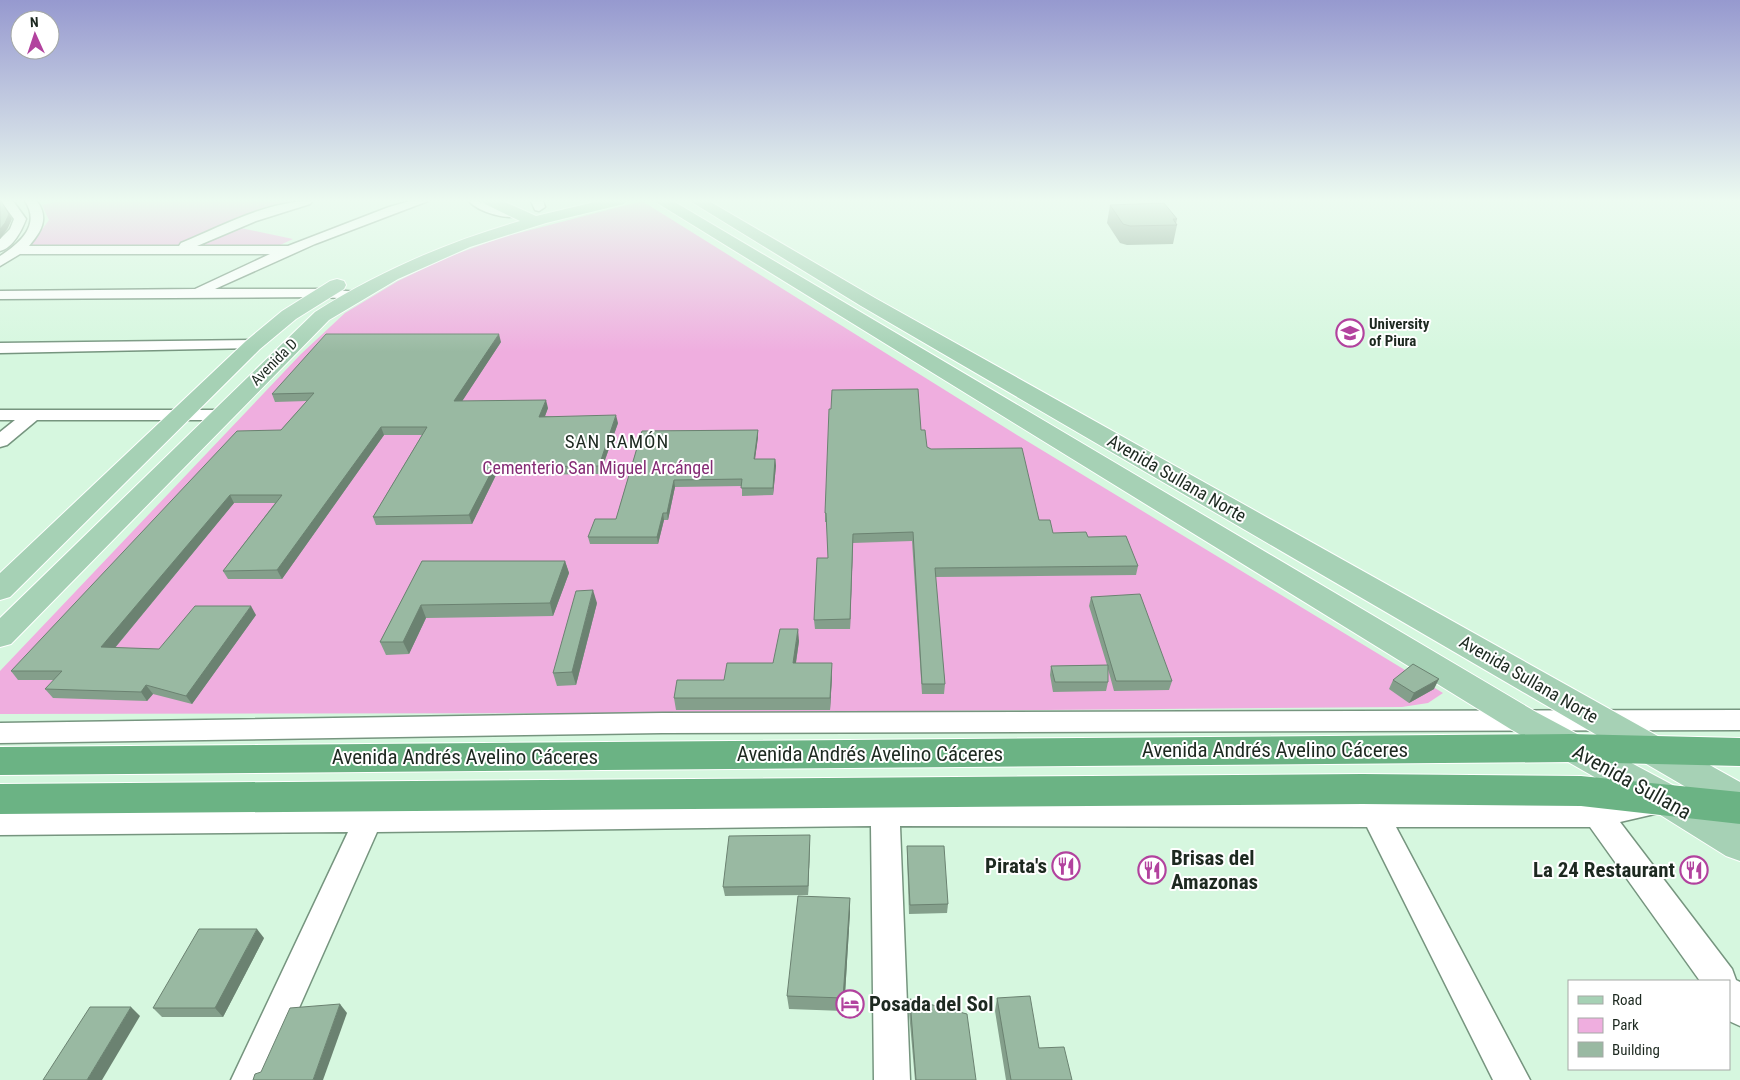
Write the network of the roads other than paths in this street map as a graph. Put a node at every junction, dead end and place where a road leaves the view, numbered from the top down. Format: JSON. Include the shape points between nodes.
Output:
{"nodes":[{"id":1,"x":16,"y":251,"type":"edge"},
{"id":2,"x":284,"y":251,"type":"edge"},
{"id":3,"x":407,"y":251,"type":"edge"},
{"id":4,"x":440,"y":251,"type":"edge"},
{"id":5,"x":746,"y":251,"type":"edge"},
{"id":6,"x":783,"y":251,"type":"edge"},
{"id":7,"x":0,"y":262,"type":"edge"},
{"id":8,"x":323,"y":293,"type":"junction"},
{"id":9,"x":195,"y":294,"type":"junction"},
{"id":10,"x":0,"y":295,"type":"edge"},
{"id":11,"x":352,"y":295,"type":"junction"},
{"id":12,"x":253,"y":345,"type":"junction"},
{"id":13,"x":0,"y":348,"type":"edge"},
{"id":14,"x":222,"y":414,"type":"junction"},
{"id":15,"x":0,"y":415,"type":"edge"},
{"id":16,"x":33,"y":415,"type":"junction"},
{"id":17,"x":183,"y":415,"type":"junction"},
{"id":18,"x":0,"y":441,"type":"edge"},
{"id":19,"x":0,"y":590,"type":"edge"},
{"id":20,"x":0,"y":636,"type":"edge"},
{"id":21,"x":1600,"y":720,"type":"junction"},
{"id":22,"x":1740,"y":720,"type":"edge"},
{"id":23,"x":1524,"y":721,"type":"junction"},
{"id":24,"x":0,"y":733,"type":"edge"},
{"id":25,"x":1571,"y":748,"type":"junction"},
{"id":26,"x":1658,"y":752,"type":"junction"},
{"id":27,"x":1740,"y":752,"type":"edge"},
{"id":28,"x":0,"y":761,"type":"edge"},
{"id":29,"x":0,"y":799,"type":"edge"},
{"id":30,"x":1667,"y":800,"type":"junction"},
{"id":31,"x":1740,"y":800,"type":"edge"},
{"id":32,"x":1369,"y":802,"type":"junction"},
{"id":33,"x":1740,"y":808,"type":"edge"},
{"id":34,"x":885,"y":814,"type":"junction"},
{"id":35,"x":1598,"y":815,"type":"junction"},
{"id":36,"x":369,"y":818,"type":"junction"},
{"id":37,"x":0,"y":823,"type":"edge"},
{"id":38,"x":1740,"y":844,"type":"edge"},
{"id":39,"x":1719,"y":980,"type":"edge"},
{"id":40,"x":1730,"y":995,"type":"edge"},
{"id":41,"x":1740,"y":1009,"type":"edge"},
{"id":42,"x":248,"y":1080,"type":"edge"},
{"id":43,"x":892,"y":1080,"type":"edge"},
{"id":44,"x":1512,"y":1080,"type":"edge"}],
"edges":[{"from":1,"to":7,"type":"street"},
{"from":2,"to":9,"type":"street"},
{"from":3,"to":8,"type":"main road","name":"Avenida D"},
{"from":4,"to":11,"type":"main road","name":"Avenida D"},
{"from":5,"to":23,"type":"main road","name":"Avenida Sullana Norte"},
{"from":6,"to":21,"type":"main road","name":"Avenida Sullana Norte"},
{"from":8,"to":9,"type":"street"},
{"from":8,"to":11,"type":"street"},
{"from":8,"to":12,"type":"main road","name":"Avenida D","via":[[289,315]]},
{"from":9,"to":10,"type":"street"},
{"from":11,"to":14,"type":"main road","name":"Avenida D","via":[[322,316]]},
{"from":12,"to":13,"type":"street"},
{"from":12,"to":17,"type":"main road","name":"Avenida D"},
{"from":14,"to":17,"type":"street"},
{"from":14,"to":20,"type":"main road","name":"Avenida D"},
{"from":15,"to":16,"type":"street"},
{"from":16,"to":17,"type":"street"},
{"from":16,"to":18,"type":"street"},
{"from":17,"to":19,"type":"main road","name":"Avenida D"},
{"from":21,"to":22,"type":"street","name":"Avenida Andrés Avelino Cáceres"},
{"from":21,"to":23,"type":"street","name":"Avenida Andrés Avelino Cáceres"},
{"from":21,"to":26,"type":"main road","name":"Avenida Sullana Norte"},
{"from":23,"to":24,"type":"street","name":"Avenida Andrés Avelino Cáceres","via":[[662,723]]},
{"from":23,"to":25,"type":"main road","name":"Avenida Sullana"},
{"from":25,"to":26,"type":"highway","name":"Avenida Andrés Avelino Cáceres"},
{"from":25,"to":28,"type":"highway","name":"Avenida Andrés Avelino Cáceres"},
{"from":25,"to":30,"type":"main road","name":"Avenida Sullana"},
{"from":26,"to":27,"type":"highway","name":"Avenida Andrés Avelino Cáceres"},
{"from":26,"to":31,"type":"main road","name":"Avenida Sullana"},
{"from":29,"to":32,"type":"highway","name":"Avenida Andrés Avelino Cáceres"},
{"from":30,"to":32,"type":"highway","name":"Avenida Andrés Avelino Cáceres","via":[[1581,791]]},
{"from":30,"to":33,"type":"highway","name":"Avenida Andrés Avelino Cáceres"},
{"from":30,"to":35,"type":"street","name":"Avenida Andrés Avelino Cáceres"},
{"from":30,"to":38,"type":"main road","name":"Avenida Sullana"},
{"from":32,"to":34,"type":"street","name":"Avenida Andrés Avelino Cáceres"},
{"from":32,"to":35,"type":"street","name":"Avenida Andrés Avelino Cáceres"},
{"from":32,"to":44,"type":"street"},
{"from":34,"to":36,"type":"street","name":"Avenida Andrés Avelino Cáceres"},
{"from":34,"to":43,"type":"street"},
{"from":35,"to":39,"type":"street"},
{"from":36,"to":37,"type":"street","name":"Avenida Andrés Avelino Cáceres"},
{"from":36,"to":42,"type":"street"},
{"from":40,"to":41,"type":"street"}]}
